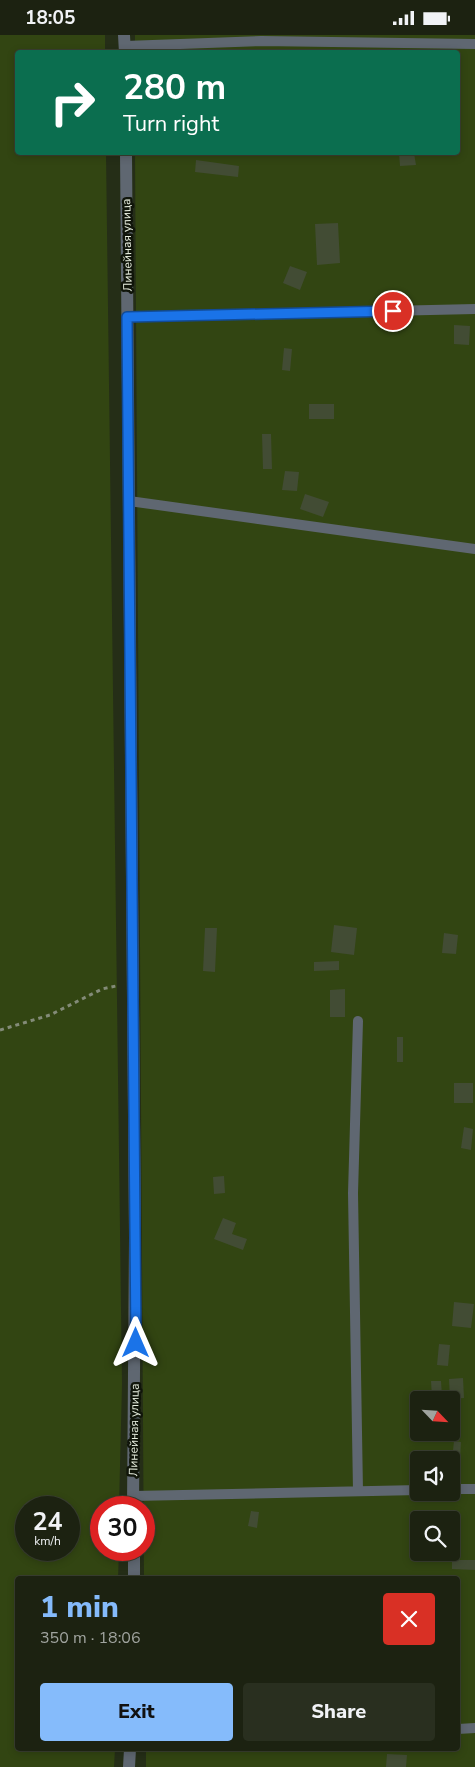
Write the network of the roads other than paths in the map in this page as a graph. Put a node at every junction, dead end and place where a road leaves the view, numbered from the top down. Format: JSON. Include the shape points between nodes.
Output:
{"nodes":[{"id":1,"x":125,"y":44,"type":"edge"},
{"id":2,"x":475,"y":44,"type":"edge"},
{"id":3,"x":126,"y":155,"type":"edge"},
{"id":4,"x":475,"y":309,"type":"edge"},
{"id":5,"x":127,"y":317,"type":"junction"},
{"id":6,"x":129,"y":501,"type":"junction"},
{"id":7,"x":475,"y":549,"type":"edge"},
{"id":8,"x":358,"y":1021,"type":"dead end"},
{"id":9,"x":460,"y":1489,"type":"edge"},
{"id":10,"x":475,"y":1489,"type":"edge"},
{"id":11,"x":410,"y":1490,"type":"edge"},
{"id":12,"x":358,"y":1491,"type":"junction"},
{"id":13,"x":133,"y":1496,"type":"edge"},
{"id":14,"x":155,"y":1501,"type":"edge"},
{"id":15,"x":134,"y":1561,"type":"edge"},
{"id":16,"x":134,"y":1576,"type":"edge"},
{"id":17,"x":475,"y":1728,"type":"edge"},
{"id":18,"x":460,"y":1729,"type":"edge"},
{"id":19,"x":130,"y":1751,"type":"edge"},
{"id":20,"x":129,"y":1767,"type":"edge"}],
"edges":[{"from":1,"to":2,"type":"lane","via":[[261,41]]},
{"from":3,"to":5,"type":"street","name":"Линейная улица"},
{"from":4,"to":5,"type":"lane"},
{"from":5,"to":6,"type":"street","name":"Линейная улица"},
{"from":6,"to":7,"type":"lane"},
{"from":6,"to":13,"type":"street","name":"Линейная улица","via":[[136,1360]]},
{"from":8,"to":12,"type":"lane","via":[[353,1193]]},
{"from":9,"to":10,"type":"lane"},
{"from":11,"to":12,"type":"lane"},
{"from":12,"to":14,"type":"lane"},
{"from":15,"to":16,"type":"street"},
{"from":17,"to":18,"type":"lane"},
{"from":19,"to":20,"type":"street"}]}
